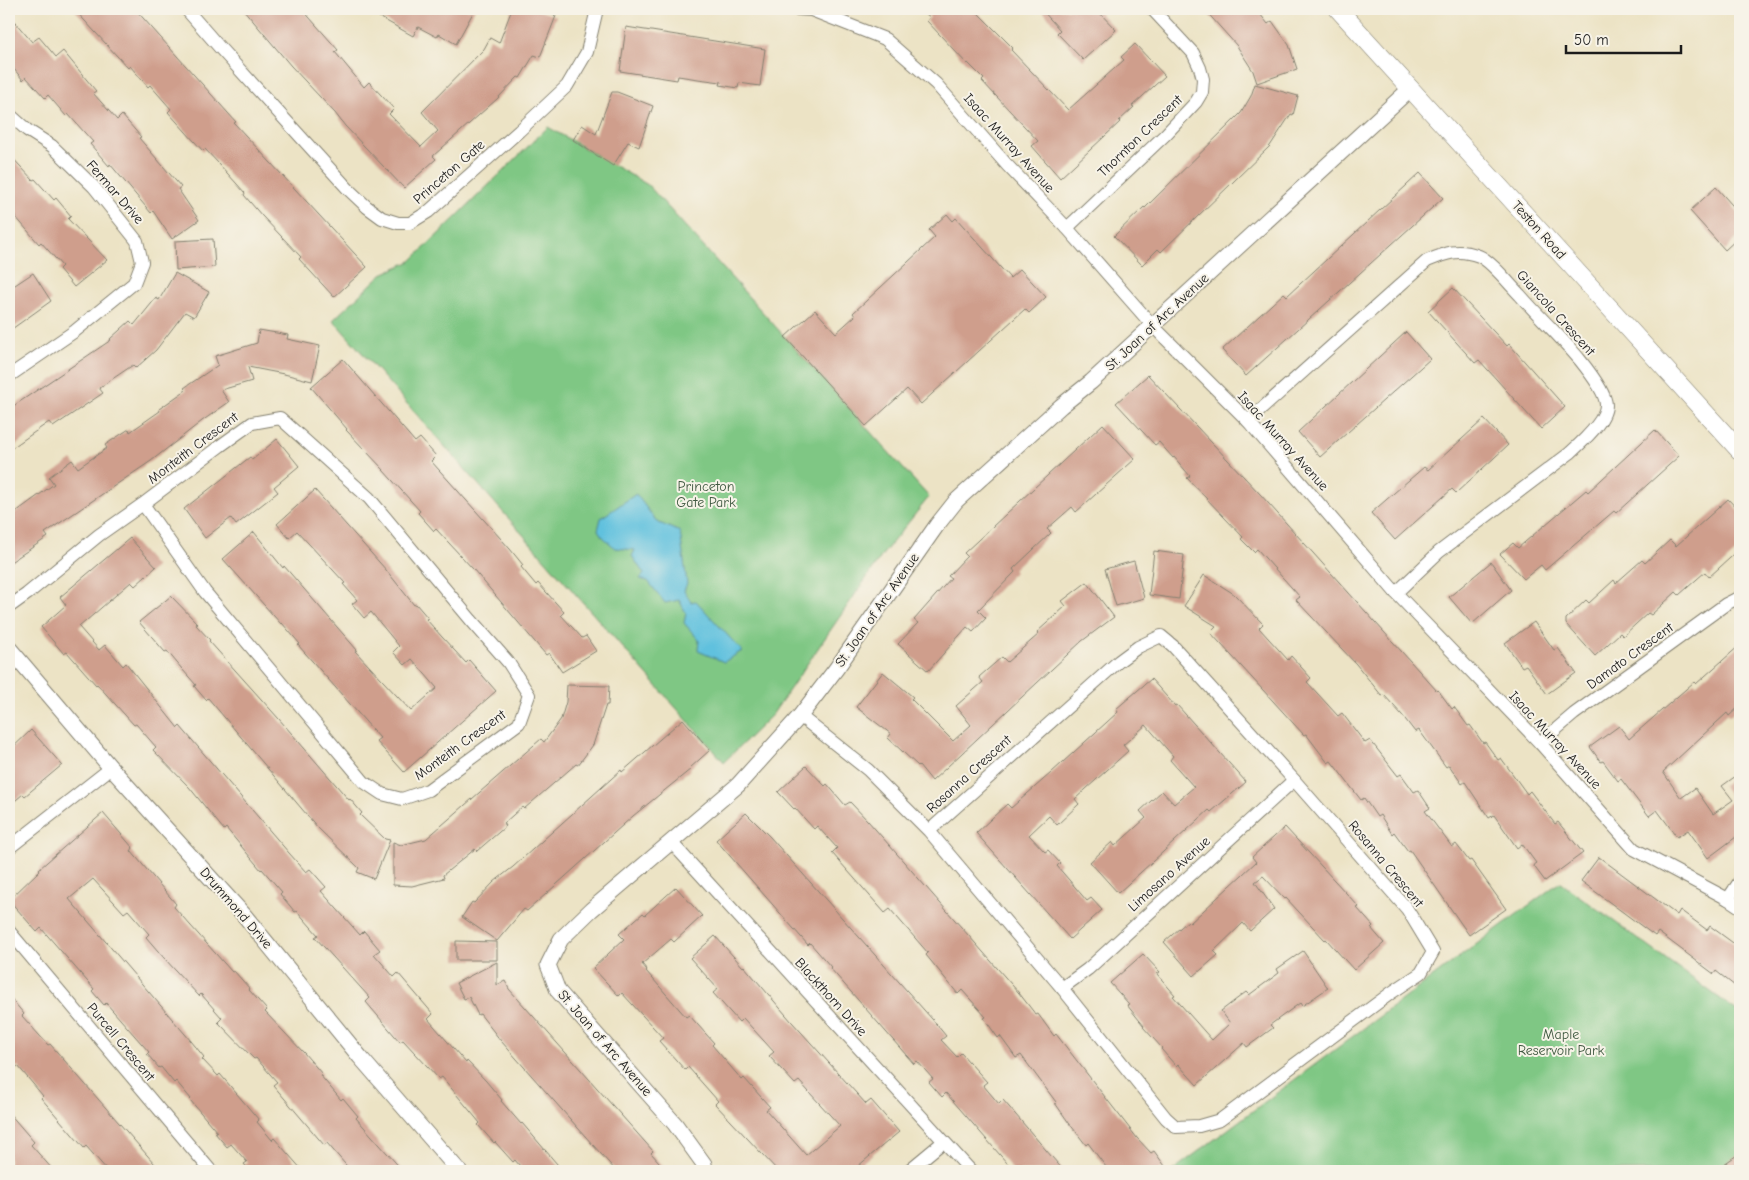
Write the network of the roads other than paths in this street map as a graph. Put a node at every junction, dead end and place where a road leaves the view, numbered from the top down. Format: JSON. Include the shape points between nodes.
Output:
{"nodes":[{"id":1,"x":186,"y":9,"type":"edge"},
{"id":2,"x":597,"y":9,"type":"edge"},
{"id":3,"x":797,"y":9,"type":"edge"},
{"id":4,"x":1152,"y":9,"type":"edge"},
{"id":5,"x":1338,"y":9,"type":"edge"},
{"id":6,"x":811,"y":10,"type":"edge"},
{"id":7,"x":1410,"y":89,"type":"junction"},
{"id":8,"x":10,"y":119,"type":"edge"},
{"id":9,"x":1067,"y":228,"type":"junction"},
{"id":10,"x":1153,"y":326,"type":"junction"},
{"id":11,"x":9,"y":376,"type":"edge"},
{"id":12,"x":1248,"y":421,"type":"junction"},
{"id":13,"x":1740,"y":451,"type":"edge"},
{"id":14,"x":143,"y":504,"type":"junction"},
{"id":15,"x":1396,"y":593,"type":"junction"},
{"id":16,"x":1740,"y":597,"type":"edge"},
{"id":17,"x":9,"y":607,"type":"edge"},
{"id":18,"x":9,"y":648,"type":"edge"},
{"id":19,"x":800,"y":716,"type":"junction"},
{"id":20,"x":1540,"y":743,"type":"junction"},
{"id":21,"x":111,"y":768,"type":"junction"},
{"id":22,"x":1294,"y":780,"type":"junction"},
{"id":23,"x":929,"y":830,"type":"junction"},
{"id":24,"x":671,"y":842,"type":"junction"},
{"id":25,"x":9,"y":848,"type":"edge"},
{"id":26,"x":1740,"y":882,"type":"edge"},
{"id":27,"x":1728,"y":899,"type":"junction"},
{"id":28,"x":1740,"y":907,"type":"edge"},
{"id":29,"x":9,"y":932,"type":"edge"},
{"id":30,"x":1062,"y":988,"type":"junction"},
{"id":31,"x":943,"y":1142,"type":"junction"},
{"id":32,"x":211,"y":1171,"type":"edge"},
{"id":33,"x":459,"y":1171,"type":"edge"},
{"id":34,"x":706,"y":1171,"type":"edge"},
{"id":35,"x":908,"y":1171,"type":"edge"},
{"id":36,"x":971,"y":1171,"type":"edge"}],
"edges":[{"from":1,"to":2,"type":"street","name":"Princeton Gate","via":[[349,190],[382,218],[398,223],[410,223],[428,212],[567,86],[587,52]]},
{"from":3,"to":6,"type":"street","name":"Isaac Murray Avenue"},
{"from":4,"to":9,"type":"street","name":"Thornton Crescent","via":[[1194,53],[1203,79],[1202,92],[1165,134]]},
{"from":5,"to":7,"type":"main road","name":"Teston Road"},
{"from":6,"to":9,"type":"street","name":"Isaac Murray Avenue","via":[[872,33],[897,49],[936,84]]},
{"from":7,"to":10,"type":"street","name":"St. Joan of Arc Avenue"},
{"from":7,"to":13,"type":"main road","name":"Teston Road"},
{"from":8,"to":11,"type":"street","name":"Fermar Drive","via":[[52,146],[94,187],[137,241],[142,262],[134,283],[75,331]]},
{"from":9,"to":10,"type":"street","name":"Isaac Murray Avenue"},
{"from":10,"to":12,"type":"street","name":"Isaac Murray Avenue"},
{"from":10,"to":19,"type":"street","name":"St. Joan of Arc Avenue","via":[[956,501]]},
{"from":12,"to":15,"type":"street","name":"Isaac Murray Avenue"},
{"from":12,"to":15,"type":"street","name":"Giancola Crescent","via":[[1428,261],[1446,252],[1481,256],[1580,360],[1603,393],[1606,406],[1602,418],[1570,453],[1439,552]]},
{"from":14,"to":14,"type":"street","name":"Monteith Crescent","via":[[210,598],[364,782],[382,794],[402,800],[428,790],[519,722],[528,695],[508,662],[369,498],[280,418],[252,423]]},
{"from":14,"to":17,"type":"street","name":"Monteith Crescent"},
{"from":15,"to":20,"type":"street","name":"Isaac Murray Avenue"},
{"from":16,"to":20,"type":"street","name":"Damato Crescent","via":[[1582,708]]},
{"from":18,"to":21,"type":"street","name":"Drummond Drive"},
{"from":19,"to":23,"type":"street","name":"Rosanna Crescent","via":[[868,770]]},
{"from":19,"to":24,"type":"street","name":"St. Joan of Arc Avenue","via":[[738,785]]},
{"from":20,"to":27,"type":"street","name":"Isaac Murray Avenue","via":[[1634,849]]},
{"from":21,"to":25,"type":"street"},
{"from":21,"to":33,"type":"street","name":"Drummond Drive","via":[[244,915]]},
{"from":22,"to":23,"type":"street","name":"Rosanna Crescent","via":[[1161,636],[1119,661]]},
{"from":22,"to":30,"type":"street","name":"Limosano Avenue","via":[[1088,969]]},
{"from":22,"to":30,"type":"street","name":"Rosanna Crescent","via":[[1406,909],[1432,952],[1421,973],[1220,1120],[1184,1127],[1176,1127],[1166,1118]]},
{"from":23,"to":30,"type":"street","name":"Rosanna Crescent"},
{"from":24,"to":31,"type":"street","name":"Blackthorn Drive"},
{"from":24,"to":34,"type":"street","name":"St. Joan of Arc Avenue","via":[[561,939],[548,965],[558,991],[675,1124]]},
{"from":26,"to":27,"type":"street"},
{"from":27,"to":28,"type":"street","name":"Isaac Murray Avenue"},
{"from":29,"to":32,"type":"street","name":"Purcell Crescent"},
{"from":31,"to":35,"type":"street"},
{"from":31,"to":36,"type":"street","name":"Blackthorn Drive"}]}
